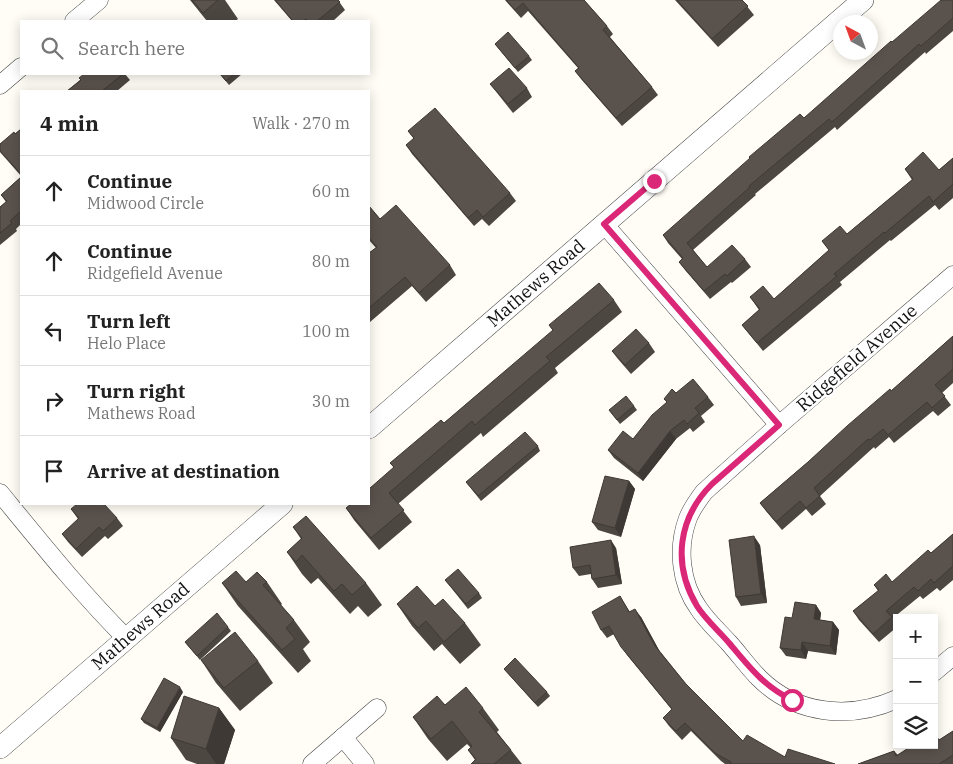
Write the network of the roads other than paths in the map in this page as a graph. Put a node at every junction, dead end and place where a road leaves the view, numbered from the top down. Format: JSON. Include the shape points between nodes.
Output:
{"nodes":[{"id":1,"x":99,"y":0,"type":"edge"},
{"id":2,"x":863,"y":0,"type":"edge"},
{"id":3,"x":75,"y":20,"type":"edge"},
{"id":4,"x":20,"y":68,"type":"edge"},
{"id":5,"x":0,"y":85,"type":"edge"},
{"id":6,"x":604,"y":224,"type":"junction"},
{"id":7,"x":953,"y":275,"type":"edge"},
{"id":8,"x":779,"y":425,"type":"junction"},
{"id":9,"x":370,"y":427,"type":"edge"},
{"id":10,"x":0,"y":493,"type":"edge"},
{"id":11,"x":281,"y":505,"type":"edge"},
{"id":12,"x":126,"y":638,"type":"junction"},
{"id":13,"x":953,"y":656,"type":"edge"},
{"id":14,"x":938,"y":669,"type":"edge"},
{"id":15,"x":893,"y":701,"type":"edge"},
{"id":16,"x":377,"y":708,"type":"dead end"},
{"id":17,"x":343,"y":737,"type":"junction"},
{"id":18,"x":0,"y":748,"type":"edge"},
{"id":19,"x":312,"y":764,"type":"edge"},
{"id":20,"x":365,"y":764,"type":"edge"}],
"edges":[{"from":1,"to":3,"type":"street"},
{"from":2,"to":6,"type":"street","name":"Mathews Road"},
{"from":4,"to":5,"type":"street"},
{"from":6,"to":8,"type":"street"},
{"from":6,"to":9,"type":"street","name":"Mathews Road"},
{"from":7,"to":8,"type":"street","name":"Ridgefield Avenue"},
{"from":8,"to":15,"type":"street","name":"Ridgefield Avenue","via":[[704,492],[689,516],[681,550],[688,589],[698,608],[759,678],[779,693],[806,706],[833,712],[875,708]]},
{"from":10,"to":12,"type":"street","via":[[50,555]]},
{"from":11,"to":12,"type":"street","name":"Mathews Road"},
{"from":12,"to":18,"type":"street","name":"Mathews Road"},
{"from":13,"to":14,"type":"street"},
{"from":16,"to":17,"type":"street"},
{"from":17,"to":19,"type":"street"},
{"from":17,"to":20,"type":"street"}]}
